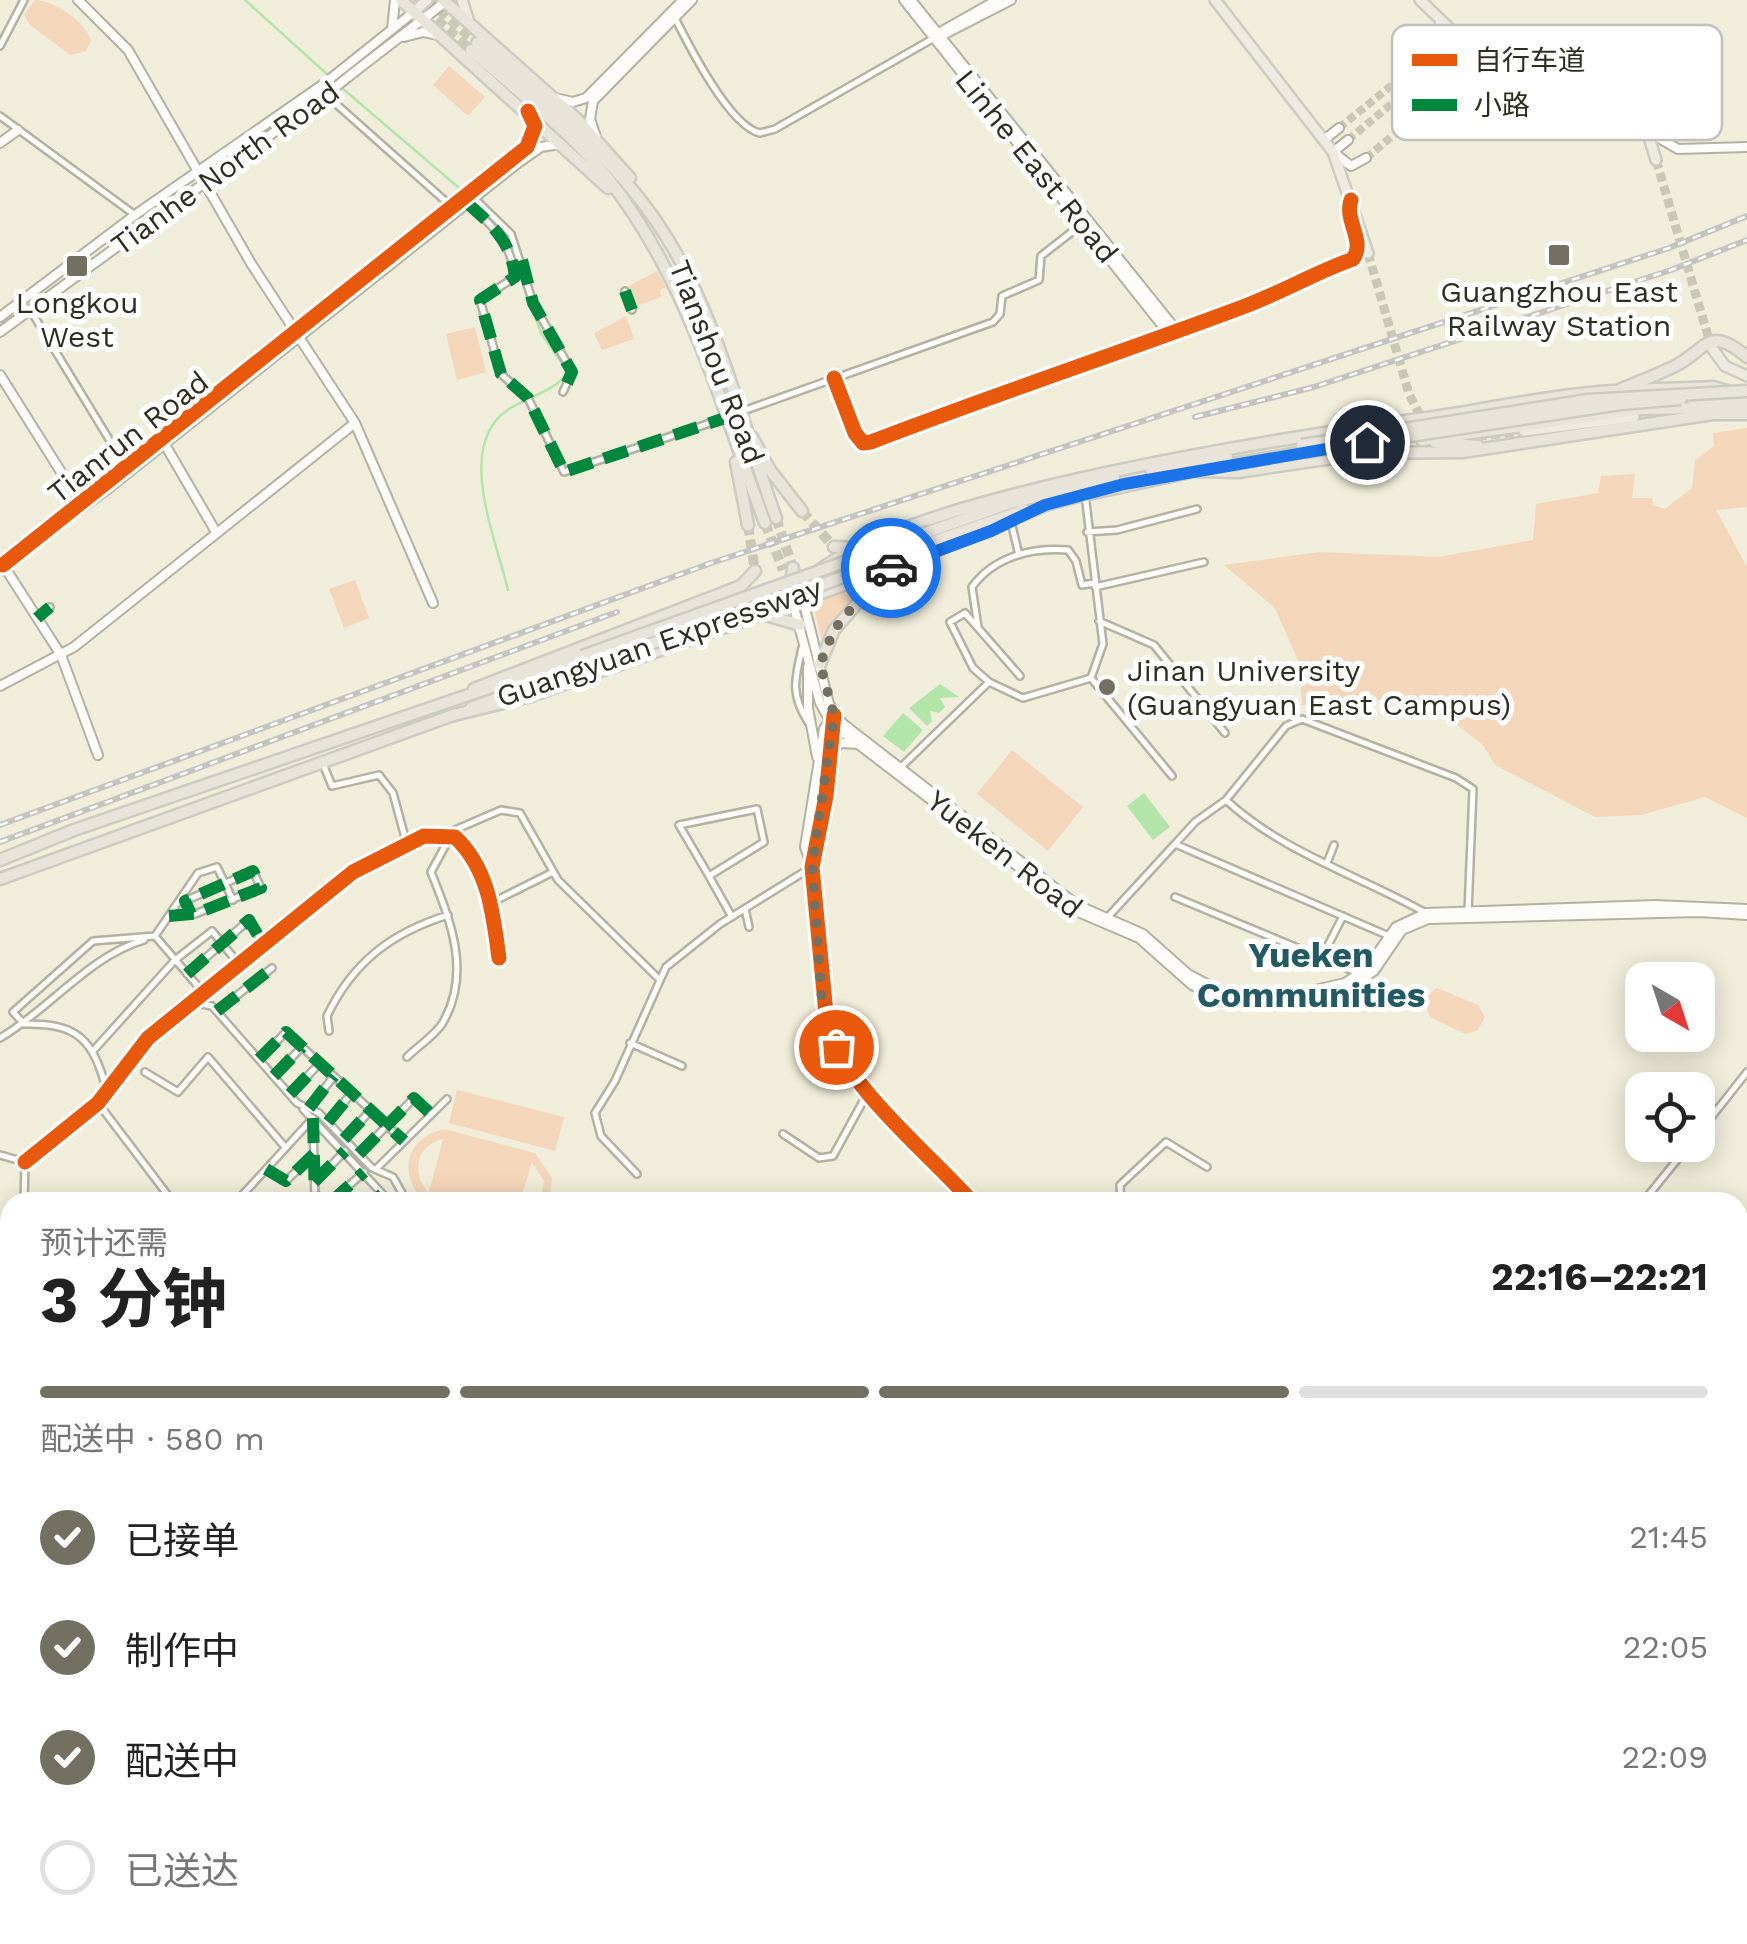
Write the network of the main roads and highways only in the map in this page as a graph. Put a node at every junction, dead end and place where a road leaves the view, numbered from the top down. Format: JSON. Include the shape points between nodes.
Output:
{"nodes":[{"id":1,"x":398,"y":0,"type":"edge"},
{"id":2,"x":427,"y":0,"type":"edge"},
{"id":3,"x":445,"y":0,"type":"edge"},
{"id":4,"x":462,"y":0,"type":"edge"},
{"id":5,"x":1215,"y":0,"type":"edge"},
{"id":6,"x":1420,"y":0,"type":"edge"},
{"id":7,"x":420,"y":15,"type":"junction"},
{"id":8,"x":1441,"y":25,"type":"edge"},
{"id":9,"x":472,"y":45,"type":"junction"},
{"id":10,"x":1650,"y":140,"type":"edge"},
{"id":11,"x":1656,"y":160,"type":"tunnel mouth"},
{"id":12,"x":645,"y":206,"type":"junction"},
{"id":13,"x":631,"y":211,"type":"junction"},
{"id":14,"x":1368,"y":253,"type":"tunnel mouth"},
{"id":15,"x":714,"y":340,"type":"junction"},
{"id":16,"x":700,"y":345,"type":"junction"},
{"id":17,"x":1712,"y":348,"type":"tunnel mouth"},
{"id":18,"x":1747,"y":357,"type":"edge"},
{"id":19,"x":1747,"y":376,"type":"edge"},
{"id":20,"x":1614,"y":392,"type":"junction"},
{"id":21,"x":1747,"y":395,"type":"edge"},
{"id":22,"x":1747,"y":407,"type":"edge"},
{"id":23,"x":1711,"y":410,"type":"junction"},
{"id":24,"x":739,"y":412,"type":"junction"},
{"id":25,"x":1747,"y":414,"type":"edge"},
{"id":26,"x":1634,"y":416,"type":"joint"},
{"id":27,"x":726,"y":418,"type":"junction"},
{"id":28,"x":1408,"y":421,"type":"junction"},
{"id":29,"x":1382,"y":423,"type":"junction"},
{"id":30,"x":1524,"y":431,"type":"tunnel mouth"},
{"id":31,"x":1422,"y":440,"type":"junction"},
{"id":32,"x":1496,"y":447,"type":"junction"},
{"id":33,"x":1303,"y":448,"type":"junction"},
{"id":34,"x":1367,"y":453,"type":"junction"},
{"id":35,"x":1152,"y":463,"type":"junction"},
{"id":36,"x":1194,"y":471,"type":"junction"},
{"id":37,"x":1072,"y":488,"type":"junction"},
{"id":38,"x":1045,"y":505,"type":"junction"},
{"id":39,"x":802,"y":511,"type":"tunnel mouth"},
{"id":40,"x":748,"y":525,"type":"tunnel mouth"},
{"id":41,"x":933,"y":536,"type":"junction"},
{"id":42,"x":834,"y":547,"type":"dead end"},
{"id":43,"x":860,"y":547,"type":"junction"},
{"id":44,"x":888,"y":570,"type":"junction"},
{"id":45,"x":755,"y":571,"type":"dead end"},
{"id":46,"x":868,"y":577,"type":"junction"},
{"id":47,"x":791,"y":579,"type":"junction"},
{"id":48,"x":830,"y":591,"type":"junction"},
{"id":49,"x":711,"y":596,"type":"junction"},
{"id":50,"x":798,"y":602,"type":"junction"},
{"id":51,"x":670,"y":610,"type":"junction"},
{"id":52,"x":755,"y":616,"type":"junction"},
{"id":53,"x":800,"y":625,"type":"road end"},
{"id":54,"x":721,"y":628,"type":"junction"},
{"id":55,"x":680,"y":642,"type":"junction"},
{"id":56,"x":820,"y":664,"type":"road end"},
{"id":57,"x":449,"y":710,"type":"junction"},
{"id":58,"x":0,"y":860,"type":"edge"},
{"id":59,"x":0,"y":879,"type":"edge"}],
"edges":[{"from":1,"to":7,"type":"highway"},
{"from":2,"to":7,"type":"main road","name":"Tianhe North Road"},
{"from":3,"to":9,"type":"highway"},
{"from":4,"to":9,"type":"main road"},
{"from":5,"to":14,"type":"main road","via":[[1333,152]]},
{"from":6,"to":8,"type":"main road"},
{"from":7,"to":9,"type":"highway","via":[[444,37]]},
{"from":9,"to":12,"type":"highway","name":"Tianshou Road","via":[[592,145]]},
{"from":9,"to":12,"type":"highway","via":[[553,98],[602,144]]},
{"from":9,"to":13,"type":"highway","via":[[528,111]]},
{"from":9,"to":13,"type":"highway","name":"Tianshou Road","via":[[584,152]]},
{"from":10,"to":11,"type":"main road"},
{"from":12,"to":15,"type":"highway","name":"Tianshou Road","via":[[688,276]]},
{"from":13,"to":16,"type":"highway","name":"Tianshou Road","via":[[672,276]]},
{"from":15,"to":16,"type":"highway"},
{"from":15,"to":24,"type":"highway","name":"Tianshou Road"},
{"from":16,"to":27,"type":"highway","name":"Tianshou Road"},
{"from":17,"to":19,"type":"main road","via":[[1725,366]]},
{"from":18,"to":20,"type":"highway","via":[[1729,343],[1710,342],[1676,366]]},
{"from":20,"to":21,"type":"highway","via":[[1714,386]]},
{"from":20,"to":28,"type":"highway"},
{"from":21,"to":33,"type":"highway","name":"Guangyuan Expressway","bridge":true,"via":[[1621,404]]},
{"from":22,"to":23,"type":"highway"},
{"from":23,"to":25,"type":"highway"},
{"from":23,"to":26,"type":"highway"},
{"from":23,"to":31,"type":"highway","via":[[1642,410]]},
{"from":23,"to":32,"type":"highway"},
{"from":24,"to":27,"type":"highway","name":"Tianshou Road","via":[[770,521]]},
{"from":24,"to":39,"type":"highway"},
{"from":26,"to":30,"type":"main road"},
{"from":27,"to":40,"type":"highway"},
{"from":28,"to":29,"type":"highway"},
{"from":28,"to":31,"type":"highway","via":[[1410,435]]},
{"from":29,"to":34,"type":"highway","via":[[1404,439]]},
{"from":29,"to":35,"type":"highway"},
{"from":31,"to":32,"type":"highway"},
{"from":32,"to":34,"type":"highway"},
{"from":33,"to":36,"type":"highway","name":"Guangyuan Expressway"},
{"from":33,"to":37,"type":"highway","name":"Guangyuan Expressway"},
{"from":34,"to":36,"type":"highway","via":[[1238,472]]},
{"from":35,"to":37,"type":"highway"},
{"from":35,"to":43,"type":"highway","via":[[1009,495]]},
{"from":36,"to":38,"type":"highway","name":"Guangyuan Expressway"},
{"from":37,"to":41,"type":"highway","name":"Guangyuan Expressway"},
{"from":38,"to":41,"type":"highway","name":"Guangyuan Expressway"},
{"from":38,"to":44,"type":"highway"},
{"from":41,"to":57,"type":"highway","name":"Guangyuan Expressway","bridge":true},
{"from":42,"to":43,"type":"highway"},
{"from":43,"to":46,"type":"highway","via":[[854,563]]},
{"from":43,"to":47,"type":"highway"},
{"from":44,"to":46,"type":"highway"},
{"from":44,"to":56,"type":"highway","via":[[834,630]]},
{"from":45,"to":49,"type":"highway","via":[[741,586]]},
{"from":46,"to":48,"type":"highway"},
{"from":47,"to":48,"type":"highway"},
{"from":47,"to":50,"type":"highway"},
{"from":47,"to":52,"type":"highway"},
{"from":48,"to":50,"type":"highway"},
{"from":49,"to":51,"type":"highway"},
{"from":49,"to":54,"type":"highway","via":[[734,608]]},
{"from":50,"to":52,"type":"highway"},
{"from":51,"to":55,"type":"highway","via":[[689,623]]},
{"from":51,"to":57,"type":"highway","via":[[522,668]]},
{"from":52,"to":53,"type":"highway"},
{"from":52,"to":54,"type":"highway"},
{"from":54,"to":55,"type":"highway"},
{"from":55,"to":57,"type":"highway","via":[[505,705]]},
{"from":57,"to":58,"type":"highway","name":"Guangyuan Expressway","via":[[74,830]]},
{"from":57,"to":59,"type":"highway","name":"Guangyuan Expressway","via":[[323,764]]}]}
